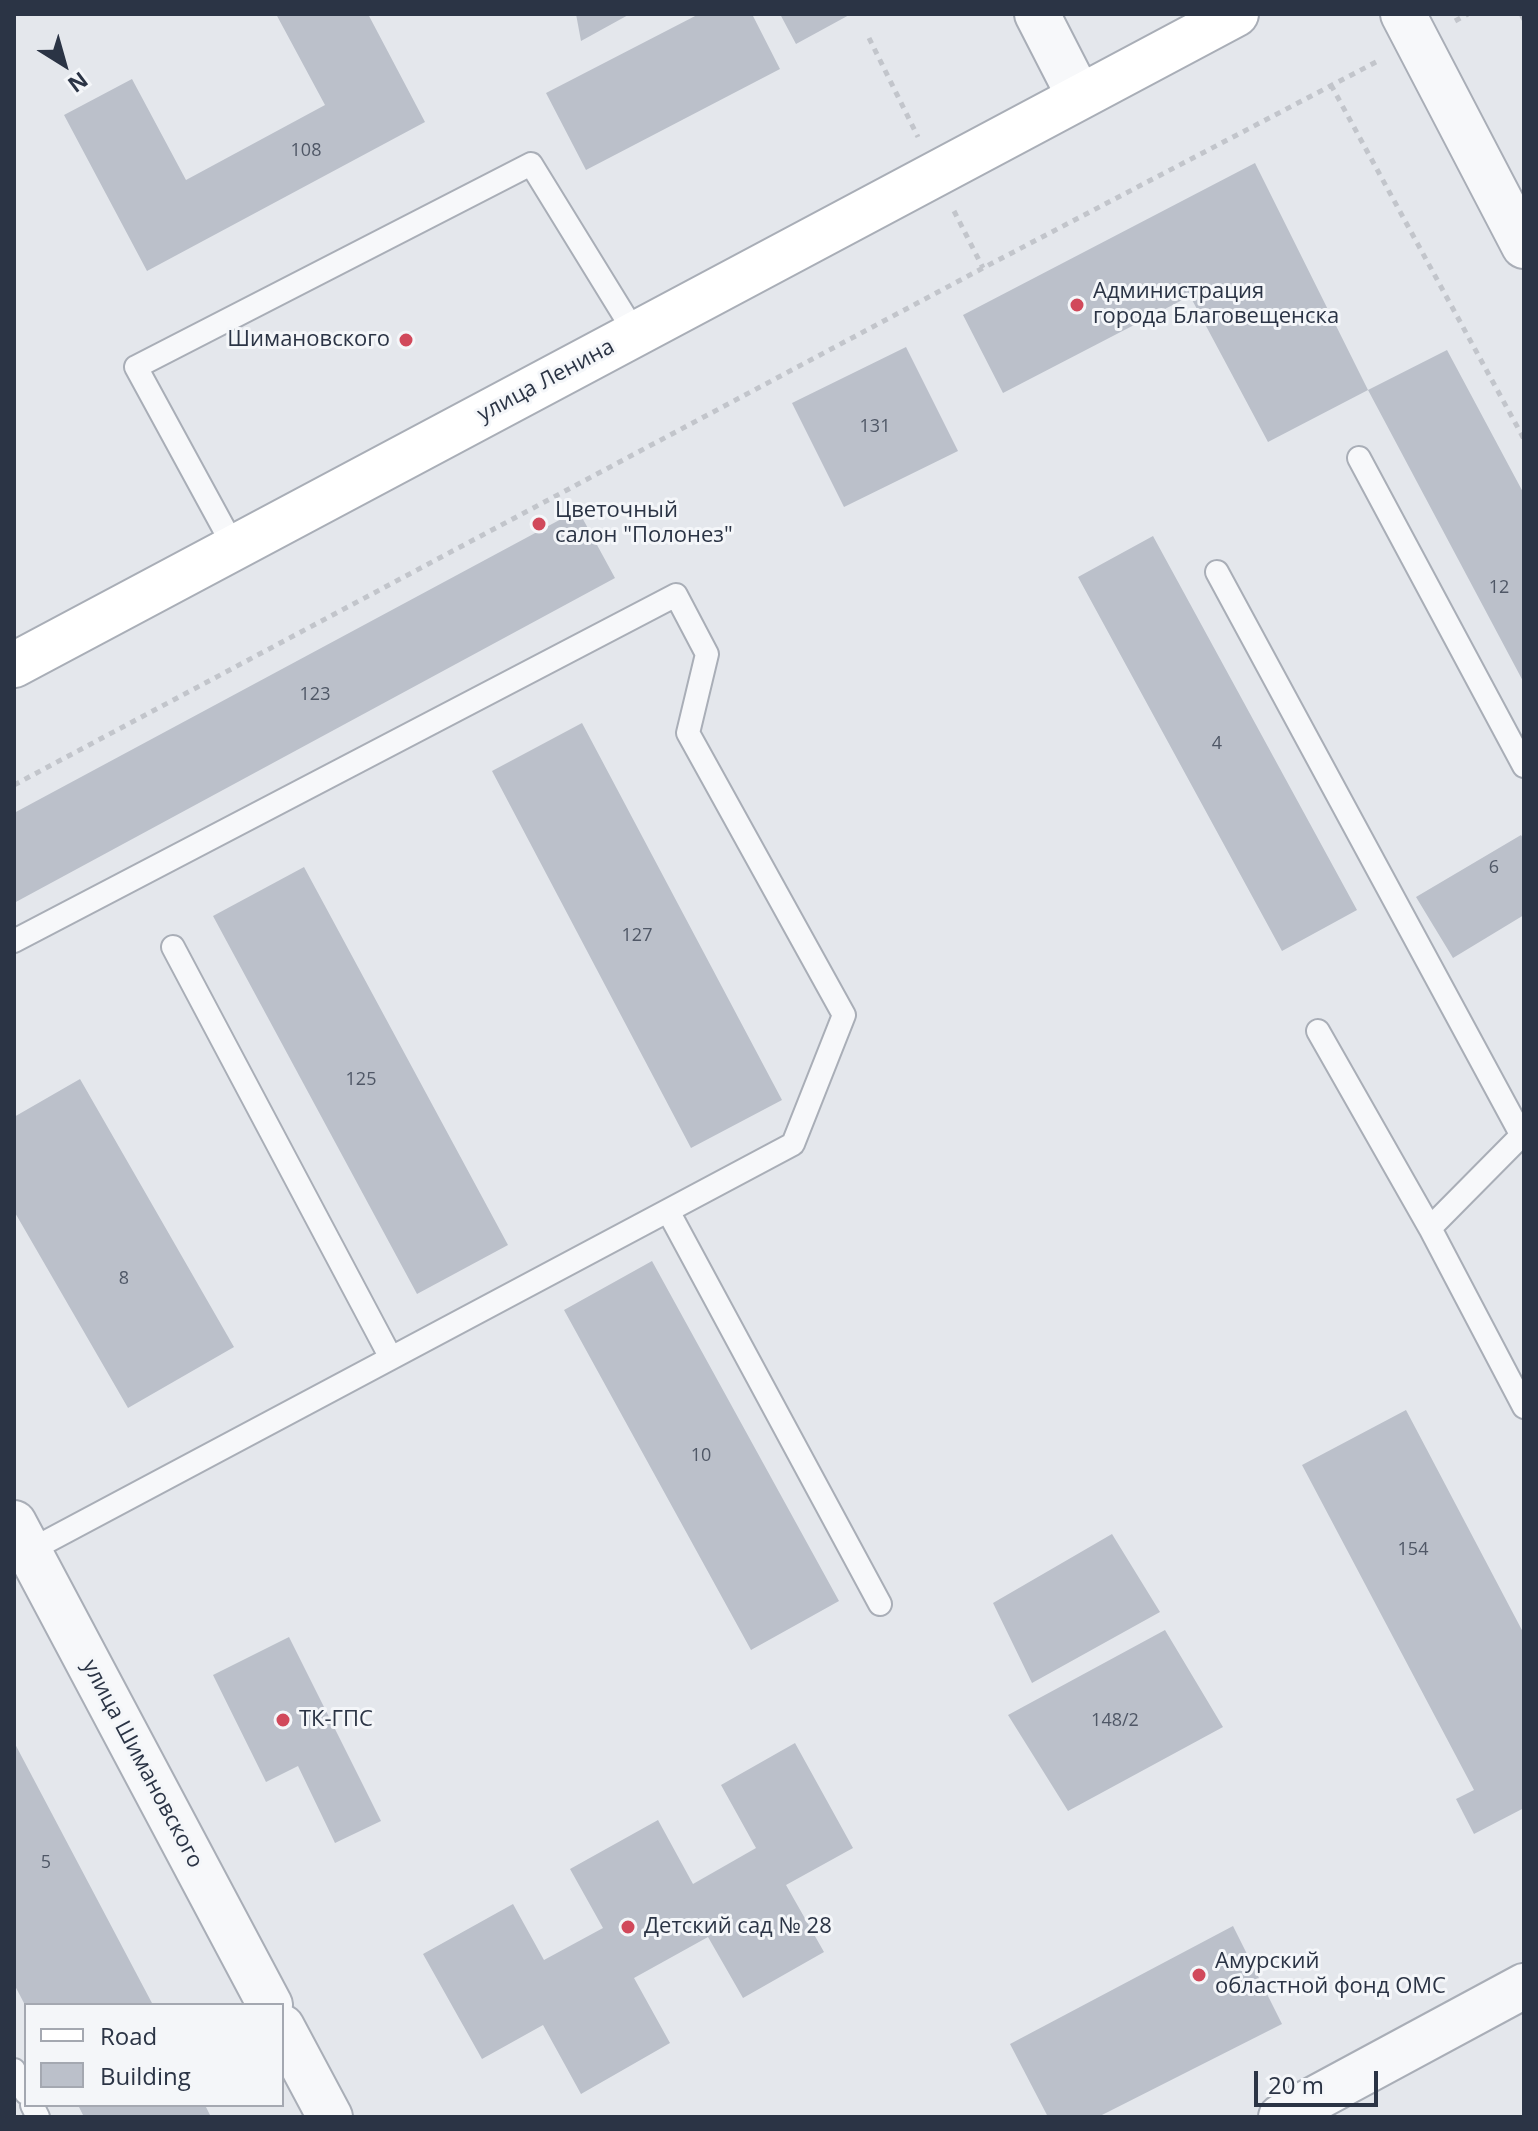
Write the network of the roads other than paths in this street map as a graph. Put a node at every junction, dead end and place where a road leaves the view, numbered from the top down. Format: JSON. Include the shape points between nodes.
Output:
{"nodes":[{"id":1,"x":1037,"y":14,"type":"edge"},
{"id":2,"x":1236,"y":14,"type":"edge"},
{"id":3,"x":1410,"y":27,"type":"edge"},
{"id":4,"x":1079,"y":96,"type":"junction"},
{"id":5,"x":1524,"y":246,"type":"edge"},
{"id":6,"x":635,"y":333,"type":"junction"},
{"id":7,"x":1359,"y":458,"type":"dead end"},
{"id":8,"x":234,"y":547,"type":"junction"},
{"id":9,"x":1217,"y":572,"type":"dead end"},
{"id":10,"x":14,"y":665,"type":"edge"},
{"id":11,"x":1524,"y":766,"type":"edge"},
{"id":12,"x":14,"y":941,"type":"edge"},
{"id":13,"x":173,"y":947,"type":"dead end"},
{"id":14,"x":1318,"y":1031,"type":"dead end"},
{"id":15,"x":1523,"y":1134,"type":"edge"},
{"id":16,"x":668,"y":1211,"type":"junction"},
{"id":17,"x":1430,"y":1228,"type":"junction"},
{"id":18,"x":391,"y":1358,"type":"junction"},
{"id":19,"x":1524,"y":1407,"type":"edge"},
{"id":20,"x":21,"y":1537,"type":"edge"},
{"id":21,"x":880,"y":1604,"type":"dead end"},
{"id":22,"x":1524,"y":1986,"type":"edge"},
{"id":23,"x":269,"y":2003,"type":"edge"},
{"id":24,"x":284,"y":2031,"type":"edge"},
{"id":25,"x":14,"y":2070,"type":"edge"},
{"id":26,"x":24,"y":2089,"type":"edge"},
{"id":27,"x":1298,"y":2113,"type":"edge"},
{"id":28,"x":325,"y":2115,"type":"edge"}],
"edges":[{"from":1,"to":4,"type":"street"},
{"from":2,"to":4,"type":"main road","name":"улица Ленина"},
{"from":3,"to":5,"type":"street"},
{"from":4,"to":6,"type":"main road","name":"улица Ленина"},
{"from":6,"to":8,"type":"main road","name":"улица Ленина"},
{"from":6,"to":8,"type":"lane","via":[[531,164],[136,367]]},
{"from":7,"to":11,"type":"lane"},
{"from":8,"to":10,"type":"main road","name":"улица Ленина"},
{"from":9,"to":15,"type":"lane"},
{"from":12,"to":16,"type":"lane","via":[[676,595],[707,654],[688,733],[844,1015],[793,1144]]},
{"from":13,"to":18,"type":"lane"},
{"from":14,"to":17,"type":"lane"},
{"from":15,"to":17,"type":"lane"},
{"from":16,"to":18,"type":"lane"},
{"from":16,"to":21,"type":"lane"},
{"from":17,"to":19,"type":"lane"},
{"from":18,"to":20,"type":"lane"},
{"from":20,"to":23,"type":"street","name":"улица Шимановского"},
{"from":22,"to":27,"type":"street"},
{"from":24,"to":28,"type":"street"},
{"from":25,"to":26,"type":"lane"}]}
